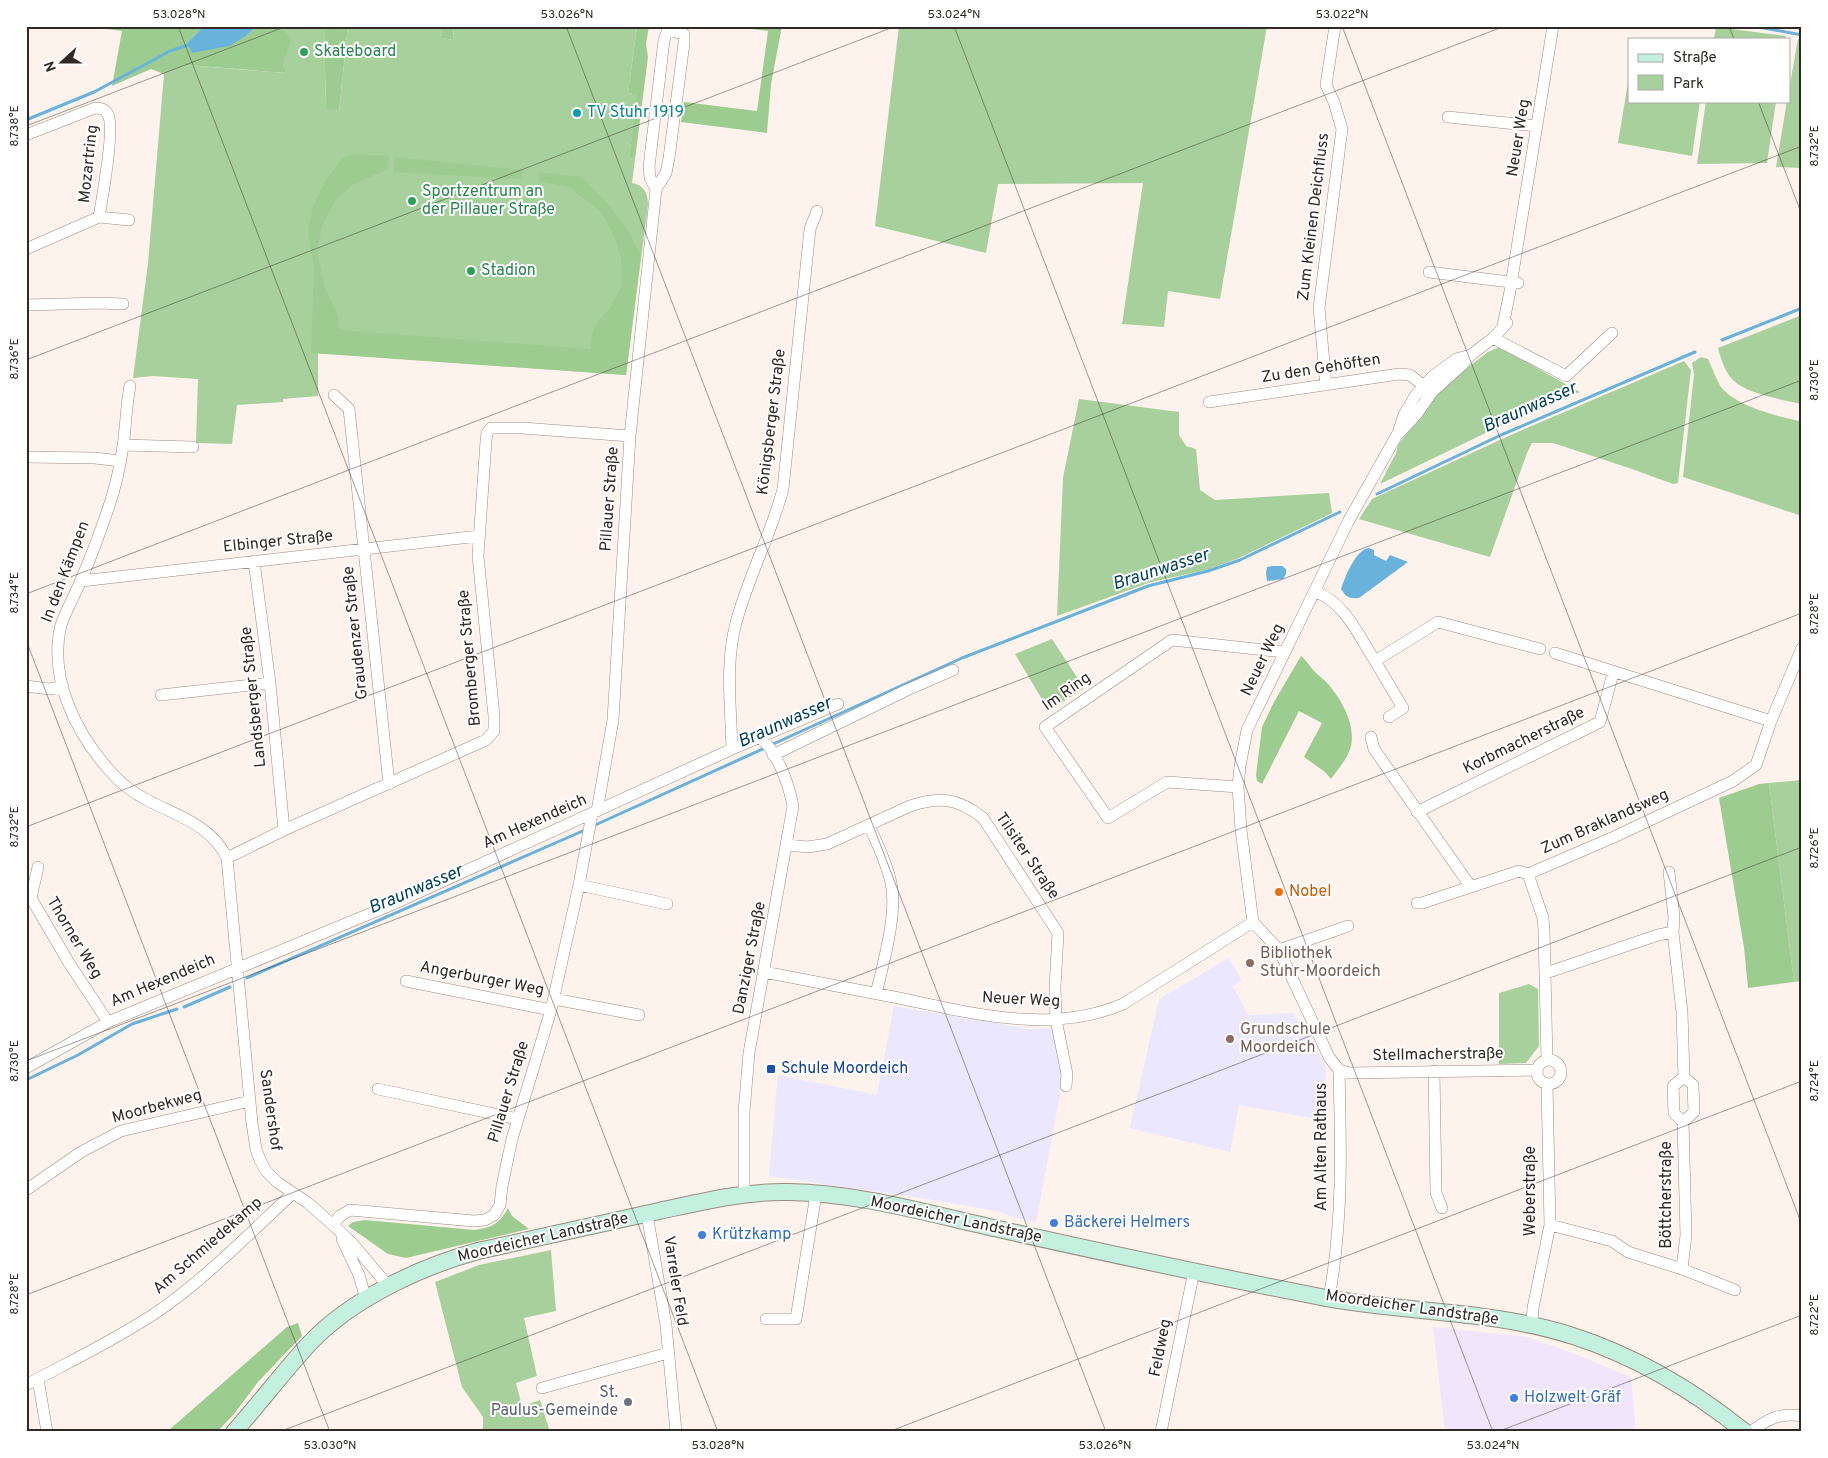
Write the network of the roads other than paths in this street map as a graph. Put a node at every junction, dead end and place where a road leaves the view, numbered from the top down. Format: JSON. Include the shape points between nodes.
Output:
{"nodes":[{"id":1,"x":1335,"y":26,"type":"edge"},
{"id":2,"x":1553,"y":26,"type":"edge"},
{"id":3,"x":1448,"y":117,"type":"dead end"},
{"id":4,"x":1537,"y":126,"type":"junction"},
{"id":5,"x":26,"y":135,"type":"edge"},
{"id":6,"x":656,"y":189,"type":"junction"},
{"id":7,"x":817,"y":211,"type":"dead end"},
{"id":8,"x":99,"y":217,"type":"junction"},
{"id":9,"x":129,"y":220,"type":"dead end"},
{"id":10,"x":26,"y":249,"type":"edge"},
{"id":11,"x":1429,"y":272,"type":"dead end"},
{"id":12,"x":1514,"y":283,"type":"junction"},
{"id":13,"x":123,"y":304,"type":"dead end"},
{"id":14,"x":26,"y":306,"type":"edge"},
{"id":15,"x":1612,"y":334,"type":"dead end"},
{"id":16,"x":1493,"y":338,"type":"junction"},
{"id":17,"x":1326,"y":385,"type":"junction"},
{"id":18,"x":130,"y":386,"type":"dead end"},
{"id":19,"x":1428,"y":389,"type":"junction"},
{"id":20,"x":334,"y":395,"type":"dead end"},
{"id":21,"x":1209,"y":402,"type":"dead end"},
{"id":22,"x":630,"y":436,"type":"junction"},
{"id":23,"x":123,"y":445,"type":"junction"},
{"id":24,"x":193,"y":447,"type":"dead end"},
{"id":25,"x":26,"y":457,"type":"edge"},
{"id":26,"x":120,"y":461,"type":"junction"},
{"id":27,"x":478,"y":536,"type":"junction"},
{"id":28,"x":364,"y":549,"type":"junction"},
{"id":29,"x":254,"y":561,"type":"junction"},
{"id":30,"x":81,"y":581,"type":"junction"},
{"id":31,"x":1316,"y":592,"type":"junction"},
{"id":32,"x":1802,"y":648,"type":"edge"},
{"id":33,"x":1540,"y":649,"type":"dead end"},
{"id":34,"x":1284,"y":652,"type":"junction"},
{"id":35,"x":1555,"y":653,"type":"dead end"},
{"id":36,"x":1375,"y":661,"type":"junction"},
{"id":37,"x":953,"y":670,"type":"dead end"},
{"id":38,"x":1612,"y":673,"type":"junction"},
{"id":39,"x":270,"y":683,"type":"junction"},
{"id":40,"x":26,"y":686,"type":"edge"},
{"id":41,"x":63,"y":687,"type":"junction"},
{"id":42,"x":161,"y":695,"type":"dead end"},
{"id":43,"x":838,"y":704,"type":"dead end"},
{"id":44,"x":1389,"y":717,"type":"dead end"},
{"id":45,"x":1771,"y":721,"type":"junction"},
{"id":46,"x":1371,"y":737,"type":"dead end"},
{"id":47,"x":762,"y":739,"type":"junction"},
{"id":48,"x":732,"y":749,"type":"junction"},
{"id":49,"x":773,"y":755,"type":"junction"},
{"id":50,"x":389,"y":784,"type":"junction"},
{"id":51,"x":1238,"y":787,"type":"junction"},
{"id":52,"x":1417,"y":812,"type":"junction"},
{"id":53,"x":593,"y":815,"type":"junction"},
{"id":54,"x":869,"y":825,"type":"junction"},
{"id":55,"x":284,"y":830,"type":"junction"},
{"id":56,"x":788,"y":845,"type":"junction"},
{"id":57,"x":227,"y":858,"type":"junction"},
{"id":58,"x":38,"y":867,"type":"dead end"},
{"id":59,"x":1669,"y":872,"type":"dead end"},
{"id":60,"x":1528,"y":874,"type":"junction"},
{"id":61,"x":579,"y":885,"type":"junction"},
{"id":62,"x":1471,"y":887,"type":"junction"},
{"id":63,"x":1417,"y":903,"type":"dead end"},
{"id":64,"x":667,"y":904,"type":"dead end"},
{"id":65,"x":1253,"y":922,"type":"junction"},
{"id":66,"x":1348,"y":926,"type":"dead end"},
{"id":67,"x":1673,"y":932,"type":"junction"},
{"id":68,"x":1279,"y":950,"type":"junction"},
{"id":69,"x":238,"y":968,"type":"junction"},
{"id":70,"x":764,"y":972,"type":"junction"},
{"id":71,"x":1546,"y":973,"type":"junction"},
{"id":72,"x":406,"y":981,"type":"dead end"},
{"id":73,"x":876,"y":994,"type":"junction"},
{"id":74,"x":552,"y":1004,"type":"junction"},
{"id":75,"x":639,"y":1015,"type":"dead end"},
{"id":76,"x":1056,"y":1020,"type":"junction"},
{"id":77,"x":108,"y":1022,"type":"junction"},
{"id":78,"x":1547,"y":1060,"type":"junction"},
{"id":79,"x":28,"y":1063,"type":"edge"},
{"id":80,"x":1339,"y":1070,"type":"junction"},
{"id":81,"x":1537,"y":1070,"type":"junction"},
{"id":82,"x":1434,"y":1071,"type":"junction"},
{"id":83,"x":1684,"y":1077,"type":"junction"},
{"id":84,"x":1547,"y":1084,"type":"junction"},
{"id":85,"x":1066,"y":1086,"type":"dead end"},
{"id":86,"x":378,"y":1090,"type":"dead end"},
{"id":87,"x":250,"y":1101,"type":"junction"},
{"id":88,"x":518,"y":1119,"type":"junction"},
{"id":89,"x":1683,"y":1122,"type":"junction"},
{"id":90,"x":26,"y":1190,"type":"edge"},
{"id":91,"x":292,"y":1194,"type":"junction"},
{"id":92,"x":816,"y":1194,"type":"junction"},
{"id":93,"x":744,"y":1195,"type":"junction"},
{"id":94,"x":1442,"y":1208,"type":"dead end"},
{"id":95,"x":647,"y":1214,"type":"junction"},
{"id":96,"x":333,"y":1225,"type":"junction"},
{"id":97,"x":1550,"y":1225,"type":"junction"},
{"id":98,"x":1682,"y":1268,"type":"junction"},
{"id":99,"x":1194,"y":1271,"type":"junction"},
{"id":100,"x":389,"y":1287,"type":"junction"},
{"id":101,"x":1735,"y":1290,"type":"dead end"},
{"id":102,"x":1329,"y":1298,"type":"junction"},
{"id":103,"x":366,"y":1299,"type":"junction"},
{"id":104,"x":766,"y":1319,"type":"dead end"},
{"id":105,"x":1532,"y":1326,"type":"junction"},
{"id":106,"x":668,"y":1353,"type":"junction"},
{"id":107,"x":38,"y":1378,"type":"junction"},
{"id":108,"x":26,"y":1385,"type":"edge"},
{"id":109,"x":542,"y":1388,"type":"dead end"},
{"id":110,"x":1802,"y":1416,"type":"edge"},
{"id":111,"x":47,"y":1432,"type":"edge"},
{"id":112,"x":234,"y":1432,"type":"edge"},
{"id":113,"x":676,"y":1432,"type":"edge"},
{"id":114,"x":1161,"y":1432,"type":"edge"},
{"id":115,"x":1745,"y":1432,"type":"edge"},
{"id":116,"x":1751,"y":1432,"type":"edge"}],
"edges":[{"from":1,"to":17,"type":"street","name":"Zum Kleinen Deichfluss","via":[[1326,85],[1342,129],[1319,308]]},
{"from":2,"to":4,"type":"street","name":"Neuer Weg"},
{"from":3,"to":4,"type":"street"},
{"from":4,"to":12,"type":"street","name":"Neuer Weg"},
{"from":5,"to":8,"type":"street","name":"Mozartring","via":[[95,108],[102,108],[108,113],[110,132]]},
{"from":6,"to":6,"type":"street","name":"Pillauer Straße","via":[[666,173],[670,158],[684,43],[684,34],[675,32],[667,32],[664,40],[649,167]]},
{"from":6,"to":22,"type":"street","name":"Pillauer Straße"},
{"from":7,"to":48,"type":"street","name":"Königsberger Straße","via":[[810,229],[783,489],[736,623],[732,644]]},
{"from":8,"to":9,"type":"street","name":"Mozartring"},
{"from":8,"to":10,"type":"street","name":"Mozartring"},
{"from":11,"to":12,"type":"street"},
{"from":12,"to":16,"type":"street","name":"Neuer Weg","via":[[1516,302],[1508,323]]},
{"from":13,"to":14,"type":"street"},
{"from":15,"to":16,"type":"street","via":[[1566,376]]},
{"from":16,"to":19,"type":"street","name":"Neuer Weg","via":[[1432,377]]},
{"from":17,"to":19,"type":"street","name":"Zu den Gehöften","via":[[1399,374],[1410,375]]},
{"from":17,"to":21,"type":"street","name":"Zu den Gehöften"},
{"from":18,"to":23,"type":"street","name":"In den Kämpen"},
{"from":19,"to":31,"type":"street","name":"Neuer Weg","via":[[1415,396],[1404,415],[1398,433],[1349,520]]},
{"from":20,"to":28,"type":"street","name":"Graudenzer Straße","via":[[349,409]]},
{"from":22,"to":27,"type":"street","name":"Bromberger Straße","via":[[491,428],[487,433]]},
{"from":22,"to":53,"type":"street","name":"Pillauer Straße","via":[[613,720]]},
{"from":23,"to":24,"type":"street"},
{"from":23,"to":26,"type":"street","name":"In den Kämpen"},
{"from":25,"to":26,"type":"street"},
{"from":26,"to":30,"type":"street","name":"In den Kämpen","via":[[108,510]]},
{"from":27,"to":28,"type":"street","name":"Elbinger Straße"},
{"from":27,"to":50,"type":"street","name":"Bromberger Straße","via":[[494,731],[486,740]]},
{"from":28,"to":29,"type":"street","name":"Elbinger Straße"},
{"from":28,"to":50,"type":"street","name":"Graudenzer Straße"},
{"from":29,"to":30,"type":"street","name":"Elbinger Straße"},
{"from":29,"to":39,"type":"street","name":"Landsberger Straße"},
{"from":30,"to":41,"type":"street","name":"In den Kämpen","via":[[59,636]]},
{"from":31,"to":34,"type":"street","name":"Neuer Weg"},
{"from":31,"to":36,"type":"street","via":[[1339,606]]},
{"from":32,"to":45,"type":"street","name":"Zum Braklandsweg"},
{"from":33,"to":36,"type":"street","via":[[1438,622]]},
{"from":34,"to":51,"type":"street","name":"Neuer Weg","via":[[1247,730]]},
{"from":34,"to":51,"type":"street","name":"Im Ring","via":[[1172,640],[1045,727],[1108,818],[1168,782]]},
{"from":35,"to":38,"type":"street"},
{"from":36,"to":44,"type":"street","via":[[1403,708]]},
{"from":37,"to":49,"type":"street"},
{"from":38,"to":45,"type":"street"},
{"from":38,"to":52,"type":"street","name":"Korbmacherstraße","via":[[1600,722]]},
{"from":39,"to":42,"type":"street"},
{"from":39,"to":55,"type":"street","name":"Landsberger Straße"},
{"from":40,"to":41,"type":"street"},
{"from":41,"to":57,"type":"street","name":"In den Kämpen","via":[[76,724],[111,772],[141,796],[197,824],[216,841]]},
{"from":43,"to":47,"type":"street","name":"Am Hexendeich"},
{"from":45,"to":60,"type":"street","name":"Zum Braklandsweg","via":[[1756,765],[1733,781]]},
{"from":46,"to":52,"type":"street","via":[[1374,749]]},
{"from":47,"to":48,"type":"street","name":"Am Hexendeich"},
{"from":47,"to":49,"type":"street","name":"Danziger Straße"},
{"from":48,"to":53,"type":"street","name":"Am Hexendeich"},
{"from":49,"to":56,"type":"street","name":"Danziger Straße","via":[[785,777],[794,806]]},
{"from":50,"to":55,"type":"street","name":"Bromberger Straße"},
{"from":51,"to":65,"type":"street","name":"Neuer Weg"},
{"from":52,"to":62,"type":"street"},
{"from":53,"to":61,"type":"street","name":"Pillauer Straße"},
{"from":53,"to":69,"type":"street","name":"Am Hexendeich"},
{"from":54,"to":56,"type":"street","name":"Tilsiter Straße","via":[[828,844]]},
{"from":54,"to":73,"type":"street","via":[[893,893],[887,944]]},
{"from":54,"to":76,"type":"street","name":"Tilsiter Straße","via":[[910,806],[937,800],[960,803],[983,818],[1058,933]]},
{"from":55,"to":57,"type":"street","name":"Bromberger Straße"},
{"from":56,"to":70,"type":"street","name":"Danziger Straße"},
{"from":57,"to":69,"type":"street"},
{"from":58,"to":77,"type":"street","name":"Thorner Weg","via":[[31,898]]},
{"from":59,"to":67,"type":"street","name":"Böttcherstraße"},
{"from":60,"to":62,"type":"street","name":"Zum Braklandsweg","via":[[1518,871]]},
{"from":60,"to":71,"type":"street","via":[[1543,918]]},
{"from":61,"to":64,"type":"street"},
{"from":61,"to":74,"type":"street","name":"Pillauer Straße"},
{"from":62,"to":63,"type":"street","name":"Zum Braklandsweg"},
{"from":65,"to":68,"type":"street"},
{"from":65,"to":76,"type":"street","name":"Neuer Weg","via":[[1123,1004],[1103,1013]]},
{"from":66,"to":68,"type":"street"},
{"from":67,"to":71,"type":"street"},
{"from":67,"to":83,"type":"street","name":"Böttcherstraße","via":[[1682,1012]]},
{"from":68,"to":80,"type":"street","name":"Am Alten Rathaus","via":[[1329,1057]]},
{"from":69,"to":77,"type":"street","name":"Am Hexendeich"},
{"from":69,"to":87,"type":"street","name":"Sandershof"},
{"from":70,"to":73,"type":"street","name":"Neuer Weg"},
{"from":70,"to":93,"type":"street","name":"Danziger Straße","via":[[746,1080]]},
{"from":71,"to":78,"type":"street"},
{"from":72,"to":74,"type":"street","name":"Angerburger Weg"},
{"from":73,"to":76,"type":"street","name":"Neuer Weg","via":[[978,1014]]},
{"from":74,"to":75,"type":"street","name":"Angerburger Weg"},
{"from":74,"to":88,"type":"street","name":"Pillauer Straße"},
{"from":76,"to":85,"type":"street","name":"Tilsiter Straße","via":[[1067,1074]]},
{"from":77,"to":79,"type":"street","name":"Am Hexendeich"},
{"from":78,"to":81,"type":"street"},
{"from":78,"to":84,"type":"street","via":[[1557,1063],[1561,1072],[1556,1082]]},
{"from":80,"to":82,"type":"street","name":"Stellmacherstraße","via":[[1350,1073]]},
{"from":80,"to":102,"type":"street","name":"Am Alten Rathaus","via":[[1341,1182]]},
{"from":81,"to":82,"type":"street","name":"Stellmacherstraße"},
{"from":81,"to":84,"type":"street","via":[[1541,1081]]},
{"from":82,"to":94,"type":"street","via":[[1436,1193]]},
{"from":83,"to":89,"type":"street","name":"Böttcherstraße","via":[[1693,1085],[1694,1112]]},
{"from":83,"to":89,"type":"street","name":"Böttcherstraße","via":[[1673,1086],[1674,1113]]},
{"from":84,"to":97,"type":"street","name":"Weberstraße"},
{"from":86,"to":88,"type":"street"},
{"from":87,"to":90,"type":"street","name":"Moorbekweg","via":[[121,1131],[81,1152]]},
{"from":87,"to":91,"type":"street","name":"Sandershof","via":[[260,1160],[266,1171]]},
{"from":88,"to":96,"type":"street","name":"Pillauer Straße","via":[[507,1159],[500,1205],[486,1220],[350,1210]]},
{"from":89,"to":98,"type":"street","name":"Böttcherstraße","via":[[1686,1235]]},
{"from":91,"to":96,"type":"street","name":"Sandershof"},
{"from":91,"to":107,"type":"street","name":"Am Schmiedekamp","via":[[186,1291],[118,1336]]},
{"from":92,"to":93,"type":"main road","name":"Moordeicher Landstraße"},
{"from":92,"to":99,"type":"main road","name":"Moordeicher Landstraße","via":[[869,1200]]},
{"from":92,"to":104,"type":"street","via":[[796,1319]]},
{"from":93,"to":95,"type":"main road","name":"Moordeicher Landstraße"},
{"from":95,"to":100,"type":"main road","name":"Moordeicher Landstraße","via":[[455,1258]]},
{"from":95,"to":106,"type":"street","name":"Varreler Feld","via":[[662,1292]]},
{"from":96,"to":100,"type":"street","name":"Sandershof"},
{"from":96,"to":103,"type":"street","name":"Sandershof","via":[[350,1254]]},
{"from":97,"to":98,"type":"street","name":"Böttcherstraße","via":[[1612,1241],[1628,1252]]},
{"from":97,"to":105,"type":"street","name":"Weberstraße","via":[[1532,1308]]},
{"from":98,"to":101,"type":"street","name":"Böttcherstraße"},
{"from":99,"to":102,"type":"main road","name":"Moordeicher Landstraße"},
{"from":99,"to":114,"type":"street","name":"Feldweg"},
{"from":100,"to":103,"type":"main road","name":"Moordeicher Landstraße"},
{"from":102,"to":105,"type":"main road","name":"Moordeicher Landstraße"},
{"from":103,"to":112,"type":"main road","name":"Moordeicher Landstraße","via":[[310,1343]]},
{"from":105,"to":115,"type":"main road","name":"Moordeicher Landstraße","via":[[1571,1335],[1626,1357],[1702,1400]]},
{"from":106,"to":109,"type":"street"},
{"from":106,"to":113,"type":"street","name":"Varreler Feld"},
{"from":107,"to":108,"type":"street","name":"Am Schmiedekamp"},
{"from":107,"to":111,"type":"street"},
{"from":110,"to":116,"type":"street","via":[[1779,1414]]}]}
